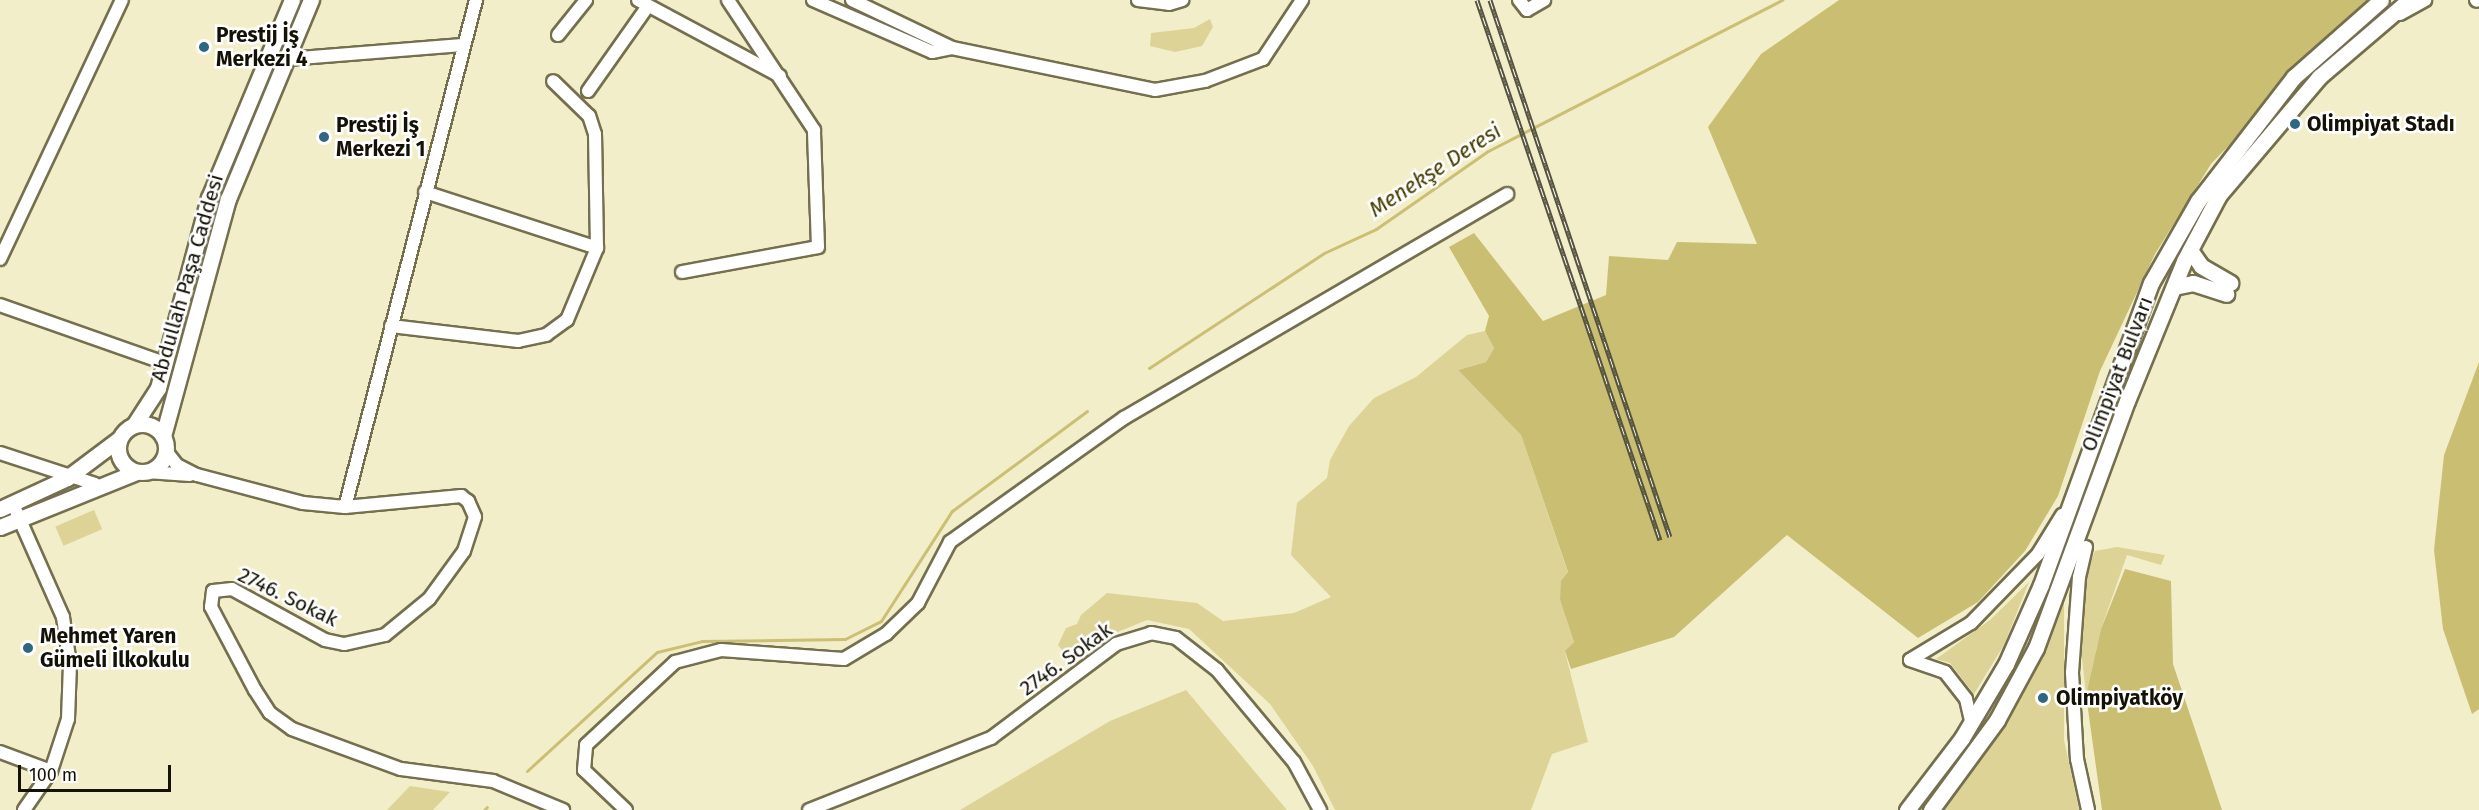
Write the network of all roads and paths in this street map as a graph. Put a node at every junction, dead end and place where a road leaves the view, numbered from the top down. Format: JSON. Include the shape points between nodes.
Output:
{"nodes":[{"id":1,"x":122,"y":0,"type":"edge"},
{"id":2,"x":292,"y":0,"type":"edge"},
{"id":3,"x":311,"y":0,"type":"edge"},
{"id":4,"x":476,"y":0,"type":"edge"},
{"id":5,"x":586,"y":0,"type":"edge"},
{"id":6,"x":728,"y":0,"type":"edge"},
{"id":7,"x":813,"y":0,"type":"edge"},
{"id":8,"x":1138,"y":0,"type":"edge"},
{"id":9,"x":1182,"y":0,"type":"edge"},
{"id":10,"x":1302,"y":0,"type":"edge"},
{"id":11,"x":1544,"y":0,"type":"edge"},
{"id":12,"x":2381,"y":0,"type":"edge"},
{"id":13,"x":2409,"y":0,"type":"edge"},
{"id":14,"x":2425,"y":0,"type":"edge"},
{"id":15,"x":862,"y":2,"type":"edge"},
{"id":16,"x":643,"y":3,"type":"edge"},
{"id":17,"x":1523,"y":5,"type":"edge"},
{"id":18,"x":856,"y":19,"type":"junction"},
{"id":19,"x":2383,"y":23,"type":"junction"},
{"id":20,"x":558,"y":35,"type":"dead end"},
{"id":21,"x":462,"y":45,"type":"junction"},
{"id":22,"x":952,"y":48,"type":"junction"},
{"id":23,"x":287,"y":59,"type":"junction"},
{"id":24,"x":782,"y":76,"type":"junction"},
{"id":25,"x":553,"y":81,"type":"dead end"},
{"id":26,"x":588,"y":91,"type":"dead end"},
{"id":27,"x":425,"y":192,"type":"junction"},
{"id":28,"x":1507,"y":194,"type":"dead end"},
{"id":29,"x":597,"y":248,"type":"junction"},
{"id":30,"x":2190,"y":250,"type":"junction"},
{"id":31,"x":0,"y":259,"type":"edge"},
{"id":32,"x":682,"y":273,"type":"dead end"},
{"id":33,"x":2174,"y":287,"type":"junction"},
{"id":34,"x":0,"y":305,"type":"edge"},
{"id":35,"x":391,"y":326,"type":"junction"},
{"id":36,"x":165,"y":363,"type":"junction"},
{"id":37,"x":134,"y":425,"type":"junction"},
{"id":38,"x":119,"y":440,"type":"junction"},
{"id":39,"x":165,"y":444,"type":"junction"},
{"id":40,"x":0,"y":453,"type":"edge"},
{"id":41,"x":141,"y":472,"type":"junction"},
{"id":42,"x":197,"y":475,"type":"junction"},
{"id":43,"x":68,"y":478,"type":"junction"},
{"id":44,"x":95,"y":484,"type":"junction"},
{"id":45,"x":2073,"y":496,"type":"junction"},
{"id":46,"x":6,"y":507,"type":"edge"},
{"id":47,"x":345,"y":507,"type":"junction"},
{"id":48,"x":20,"y":519,"type":"junction"},
{"id":49,"x":0,"y":527,"type":"edge"},
{"id":50,"x":2086,"y":547,"type":"dead end"},
{"id":51,"x":1972,"y":724,"type":"junction"},
{"id":52,"x":0,"y":752,"type":"edge"},
{"id":53,"x":51,"y":771,"type":"junction"},
{"id":54,"x":24,"y":810,"type":"edge"},
{"id":55,"x":563,"y":810,"type":"edge"},
{"id":56,"x":626,"y":810,"type":"edge"},
{"id":57,"x":808,"y":810,"type":"edge"},
{"id":58,"x":1320,"y":810,"type":"edge"},
{"id":59,"x":1907,"y":810,"type":"edge"},
{"id":60,"x":1931,"y":810,"type":"edge"},
{"id":61,"x":2088,"y":810,"type":"edge"}],
"edges":[{"from":1,"to":31,"type":"street"},
{"from":2,"to":36,"type":"main road","name":"Abdullah Paşa Caddesi","via":[[209,198]]},
{"from":3,"to":23,"type":"main road","name":"Abdullah Paşa Caddesi"},
{"from":4,"to":21,"type":"street"},
{"from":5,"to":20,"type":"street"},
{"from":6,"to":24,"type":"street"},
{"from":7,"to":18,"type":"street"},
{"from":8,"to":9,"type":"street","via":[[1169,4]]},
{"from":10,"to":22,"type":"street","via":[[1263,59],[1205,81],[1155,90]]},
{"from":11,"to":17,"type":"street"},
{"from":12,"to":45,"type":"main road","name":"Olimpiyat Bulvarı","via":[[2294,77],[2198,201],[2151,283]]},
{"from":13,"to":19,"type":"main road","name":"Olimpiyat Bulvarı"},
{"from":14,"to":19,"type":"street"},
{"from":15,"to":18,"type":"street"},
{"from":15,"to":22,"type":"street"},
{"from":16,"to":24,"type":"street"},
{"from":16,"to":26,"type":"street"},
{"from":18,"to":22,"type":"street","via":[[932,52]]},
{"from":19,"to":30,"type":"main road","name":"Olimpiyat Bulvarı","via":[[2319,76],[2252,149],[2219,195]]},
{"from":21,"to":23,"type":"street"},
{"from":21,"to":27,"type":"street"},
{"from":23,"to":39,"type":"main road","name":"Abdullah Paşa Caddesi","via":[[228,199]]},
{"from":24,"to":32,"type":"street","via":[[814,130],[818,247]]},
{"from":25,"to":29,"type":"street","via":[[589,116],[595,134]]},
{"from":27,"to":29,"type":"street"},
{"from":27,"to":35,"type":"street"},
{"from":28,"to":56,"type":"street","via":[[1124,418],[950,542],[918,603],[886,634],[844,659],[721,650],[675,662],[586,745],[584,770]]},
{"from":29,"to":35,"type":"street","via":[[567,320],[546,335],[518,341]]},
{"from":30,"to":33,"type":"main road","name":"Olimpiyat Bulvarı"},
{"from":30,"to":33,"type":"main road","via":[[2201,266],[2228,289],[2193,283]]},
{"from":33,"to":60,"type":"main road","name":"Olimpiyat Bulvarı","via":[[2036,648],[1997,720]]},
{"from":34,"to":36,"type":"street"},
{"from":35,"to":47,"type":"street"},
{"from":36,"to":37,"type":"main road","name":"Abdullah Paşa Caddesi","via":[[158,388]]},
{"from":37,"to":38,"type":"main road"},
{"from":37,"to":39,"type":"main road","via":[[151,425]]},
{"from":38,"to":41,"type":"main road","via":[[120,459]]},
{"from":38,"to":43,"type":"main road"},
{"from":39,"to":41,"type":"main road","via":[[158,467]]},
{"from":39,"to":42,"type":"street","via":[[177,465]]},
{"from":40,"to":43,"type":"street"},
{"from":41,"to":42,"type":"street"},
{"from":41,"to":44,"type":"main road"},
{"from":42,"to":47,"type":"street","name":"2746. Sokak","via":[[303,503]]},
{"from":43,"to":44,"type":"street"},
{"from":43,"to":46,"type":"main road"},
{"from":44,"to":48,"type":"main road"},
{"from":45,"to":51,"type":"main road","name":"Olimpiyat Bulvarı","via":[[2006,664]]},
{"from":45,"to":51,"type":"street","via":[[2038,554],[2004,591],[1971,623],[1910,660],[1945,672],[1966,699]]},
{"from":46,"to":48,"type":"street"},
{"from":47,"to":55,"type":"street","name":"2746. Sokak","via":[[461,496],[475,517],[464,551],[429,599],[392,630],[365,642],[324,640],[232,589],[213,591],[209,599],[216,619],[270,713],[324,743],[390,765],[493,781]]},
{"from":48,"to":49,"type":"main road"},
{"from":48,"to":53,"type":"street","via":[[63,617],[70,664],[68,720],[61,755]]},
{"from":50,"to":61,"type":"street","via":[[2079,577],[2072,673],[2077,759]]},
{"from":51,"to":59,"type":"main road","name":"Olimpiyat Bulvarı"},
{"from":52,"to":53,"type":"street"},
{"from":53,"to":54,"type":"street"},
{"from":57,"to":58,"type":"street","name":"2746. Sokak","via":[[991,738],[1116,644],[1151,633],[1176,638],[1224,677],[1294,762]]}]}
